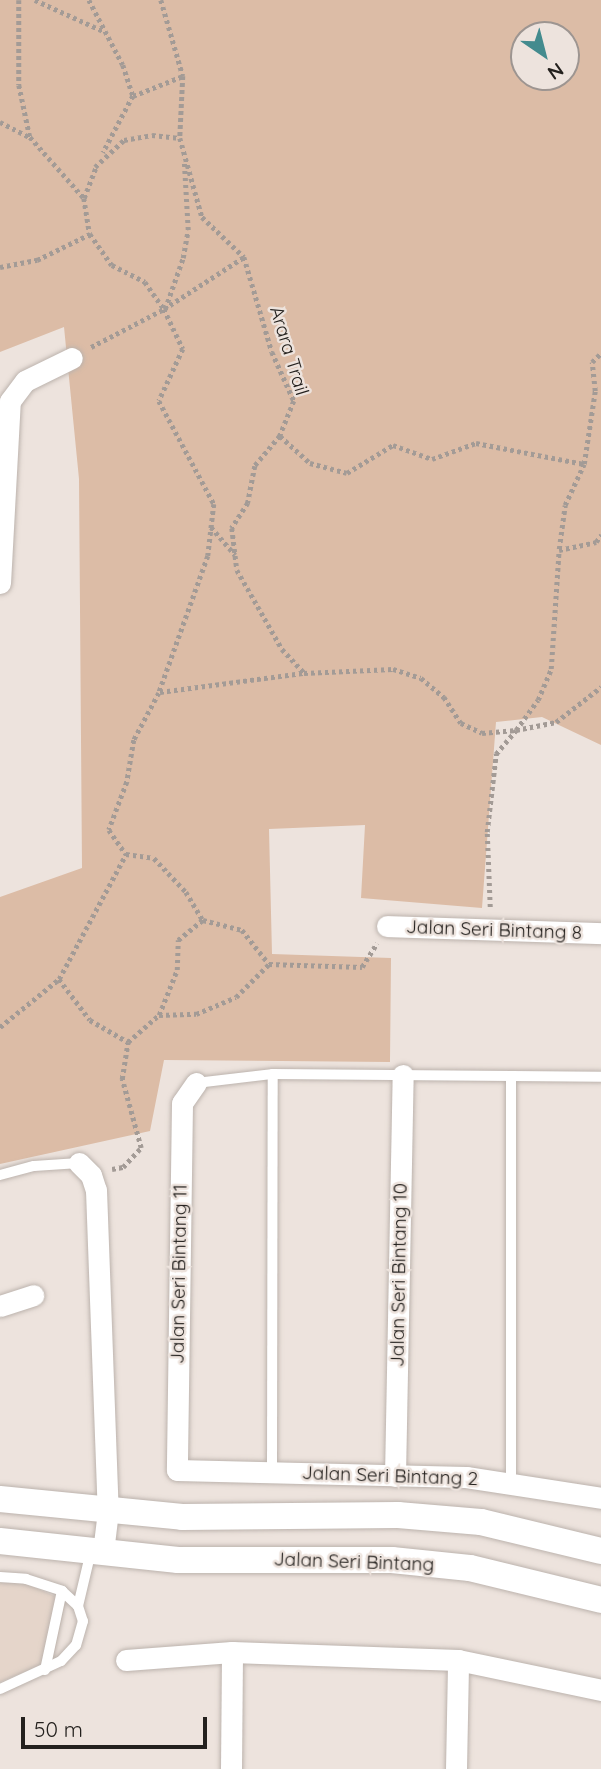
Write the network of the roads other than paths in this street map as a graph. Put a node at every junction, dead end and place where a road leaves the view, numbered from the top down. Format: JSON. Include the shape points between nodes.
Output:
{"nodes":[{"id":1,"x":72,"y":358,"type":"road end"},
{"id":2,"x":0,"y":583,"type":"edge"},
{"id":3,"x":387,"y":926,"type":"road end"},
{"id":4,"x":601,"y":933,"type":"edge"},
{"id":5,"x":273,"y":1074,"type":"junction"},
{"id":6,"x":402,"y":1075,"type":"junction"},
{"id":7,"x":511,"y":1076,"type":"junction"},
{"id":8,"x":601,"y":1077,"type":"edge"},
{"id":9,"x":196,"y":1083,"type":"joint"},
{"id":10,"x":85,"y":1169,"type":"joint"},
{"id":11,"x":0,"y":1175,"type":"edge"},
{"id":12,"x":33,"y":1295,"type":"dead end"},
{"id":13,"x":0,"y":1306,"type":"edge"},
{"id":14,"x":177,"y":1470,"type":"joint"},
{"id":15,"x":272,"y":1472,"type":"junction"},
{"id":16,"x":396,"y":1475,"type":"junction"},
{"id":17,"x":511,"y":1484,"type":"junction"},
{"id":18,"x":601,"y":1498,"type":"edge"},
{"id":19,"x":0,"y":1499,"type":"edge"},
{"id":20,"x":108,"y":1511,"type":"junction"},
{"id":21,"x":0,"y":1541,"type":"edge"},
{"id":22,"x":97,"y":1551,"type":"junction"},
{"id":23,"x":601,"y":1551,"type":"edge"},
{"id":24,"x":0,"y":1577,"type":"edge"},
{"id":25,"x":62,"y":1591,"type":"junction"},
{"id":26,"x":601,"y":1600,"type":"edge"},
{"id":27,"x":78,"y":1606,"type":"junction"},
{"id":28,"x":233,"y":1652,"type":"junction"},
{"id":29,"x":126,"y":1660,"type":"dead end"},
{"id":30,"x":458,"y":1660,"type":"junction"},
{"id":31,"x":45,"y":1670,"type":"junction"},
{"id":32,"x":0,"y":1689,"type":"edge"},
{"id":33,"x":601,"y":1690,"type":"edge"},
{"id":34,"x":231,"y":1769,"type":"edge"},
{"id":35,"x":456,"y":1769,"type":"edge"}],
"edges":[{"from":1,"to":2,"type":"street","via":[[25,381],[10,401]]},
{"from":3,"to":4,"type":"street","name":"Jalan Seri Bintang 8"},
{"from":5,"to":6,"type":"lane"},
{"from":5,"to":9,"type":"lane"},
{"from":5,"to":15,"type":"lane"},
{"from":6,"to":7,"type":"lane"},
{"from":6,"to":16,"type":"street","name":"Jalan Seri Bintang 10"},
{"from":7,"to":8,"type":"lane"},
{"from":7,"to":17,"type":"lane"},
{"from":9,"to":14,"type":"street","name":"Jalan Seri Bintang 11","via":[[181,1103]]},
{"from":10,"to":11,"type":"lane","via":[[34,1166]]},
{"from":10,"to":20,"type":"street","via":[[96,1191]]},
{"from":12,"to":13,"type":"street"},
{"from":14,"to":15,"type":"street","name":"Jalan Seri Bintang 2"},
{"from":15,"to":16,"type":"street","name":"Jalan Seri Bintang 2"},
{"from":16,"to":17,"type":"street","name":"Jalan Seri Bintang 2"},
{"from":17,"to":18,"type":"street","name":"Jalan Seri Bintang 2"},
{"from":19,"to":20,"type":"street"},
{"from":20,"to":22,"type":"street"},
{"from":20,"to":23,"type":"street","via":[[182,1517],[398,1515],[481,1522]]},
{"from":21,"to":22,"type":"street","name":"Jalan Seri Bintang"},
{"from":22,"to":26,"type":"street","name":"Jalan Seri Bintang","via":[[178,1560],[391,1560],[470,1568]]},
{"from":22,"to":27,"type":"lane"},
{"from":24,"to":25,"type":"lane","via":[[26,1579]]},
{"from":25,"to":27,"type":"lane"},
{"from":25,"to":31,"type":"lane"},
{"from":27,"to":31,"type":"lane","via":[[83,1622],[76,1644]]},
{"from":28,"to":29,"type":"street"},
{"from":28,"to":30,"type":"street"},
{"from":28,"to":34,"type":"street"},
{"from":30,"to":33,"type":"street"},
{"from":30,"to":35,"type":"street"},
{"from":31,"to":32,"type":"lane"}]}
